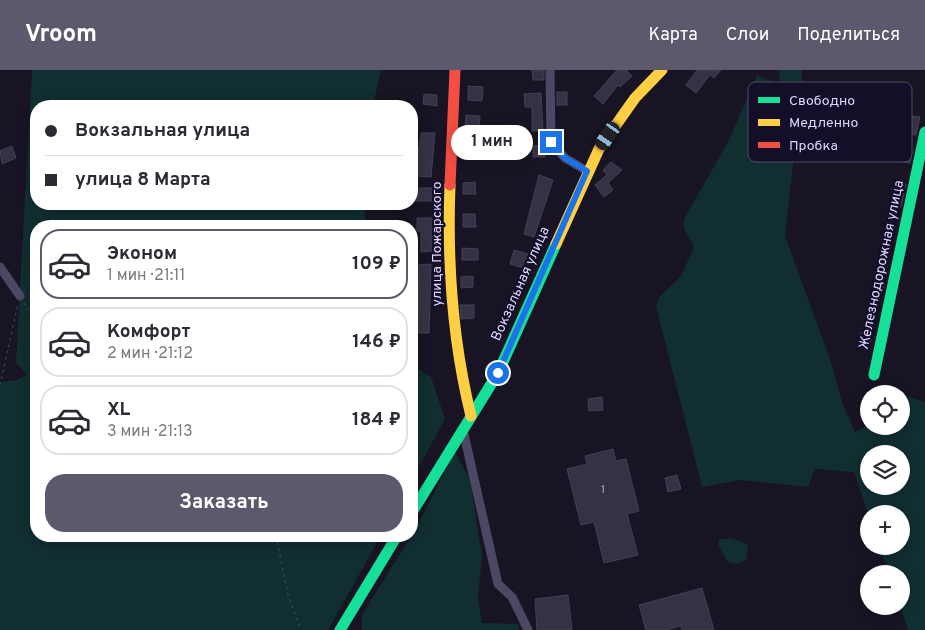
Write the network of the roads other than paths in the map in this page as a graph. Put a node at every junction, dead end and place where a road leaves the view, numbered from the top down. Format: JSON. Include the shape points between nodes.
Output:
{"nodes":[{"id":1,"x":455,"y":70,"type":"edge"},
{"id":2,"x":550,"y":70,"type":"edge"},
{"id":3,"x":662,"y":70,"type":"edge"},
{"id":4,"x":925,"y":132,"type":"edge"},
{"id":5,"x":587,"y":171,"type":"junction"},
{"id":6,"x":0,"y":267,"type":"edge"},
{"id":7,"x":20,"y":296,"type":"road end"},
{"id":8,"x":874,"y":375,"type":"dead end"},
{"id":9,"x":471,"y":416,"type":"junction"},
{"id":10,"x":463,"y":430,"type":"junction"},
{"id":11,"x":418,"y":503,"type":"edge"},
{"id":12,"x":393,"y":542,"type":"edge"},
{"id":13,"x":340,"y":630,"type":"edge"},
{"id":14,"x":528,"y":630,"type":"edge"}],
"edges":[{"from":1,"to":9,"type":"street","name":"улица Пожарского","via":[[449,251],[454,340]]},
{"from":2,"to":5,"type":"street","via":[[551,142],[565,158]]},
{"from":3,"to":5,"type":"street","name":"Вокзальная улица","via":[[635,98]]},
{"from":4,"to":8,"type":"street","name":"Железнодорожная улица"},
{"from":5,"to":9,"type":"street","name":"Вокзальная улица","via":[[498,373]]},
{"from":6,"to":7,"type":"street"},
{"from":9,"to":10,"type":"street","name":"Вокзальная улица"},
{"from":10,"to":11,"type":"street","name":"Вокзальная улица"},
{"from":10,"to":14,"type":"street","via":[[498,584],[512,597]]},
{"from":12,"to":13,"type":"street"}]}
